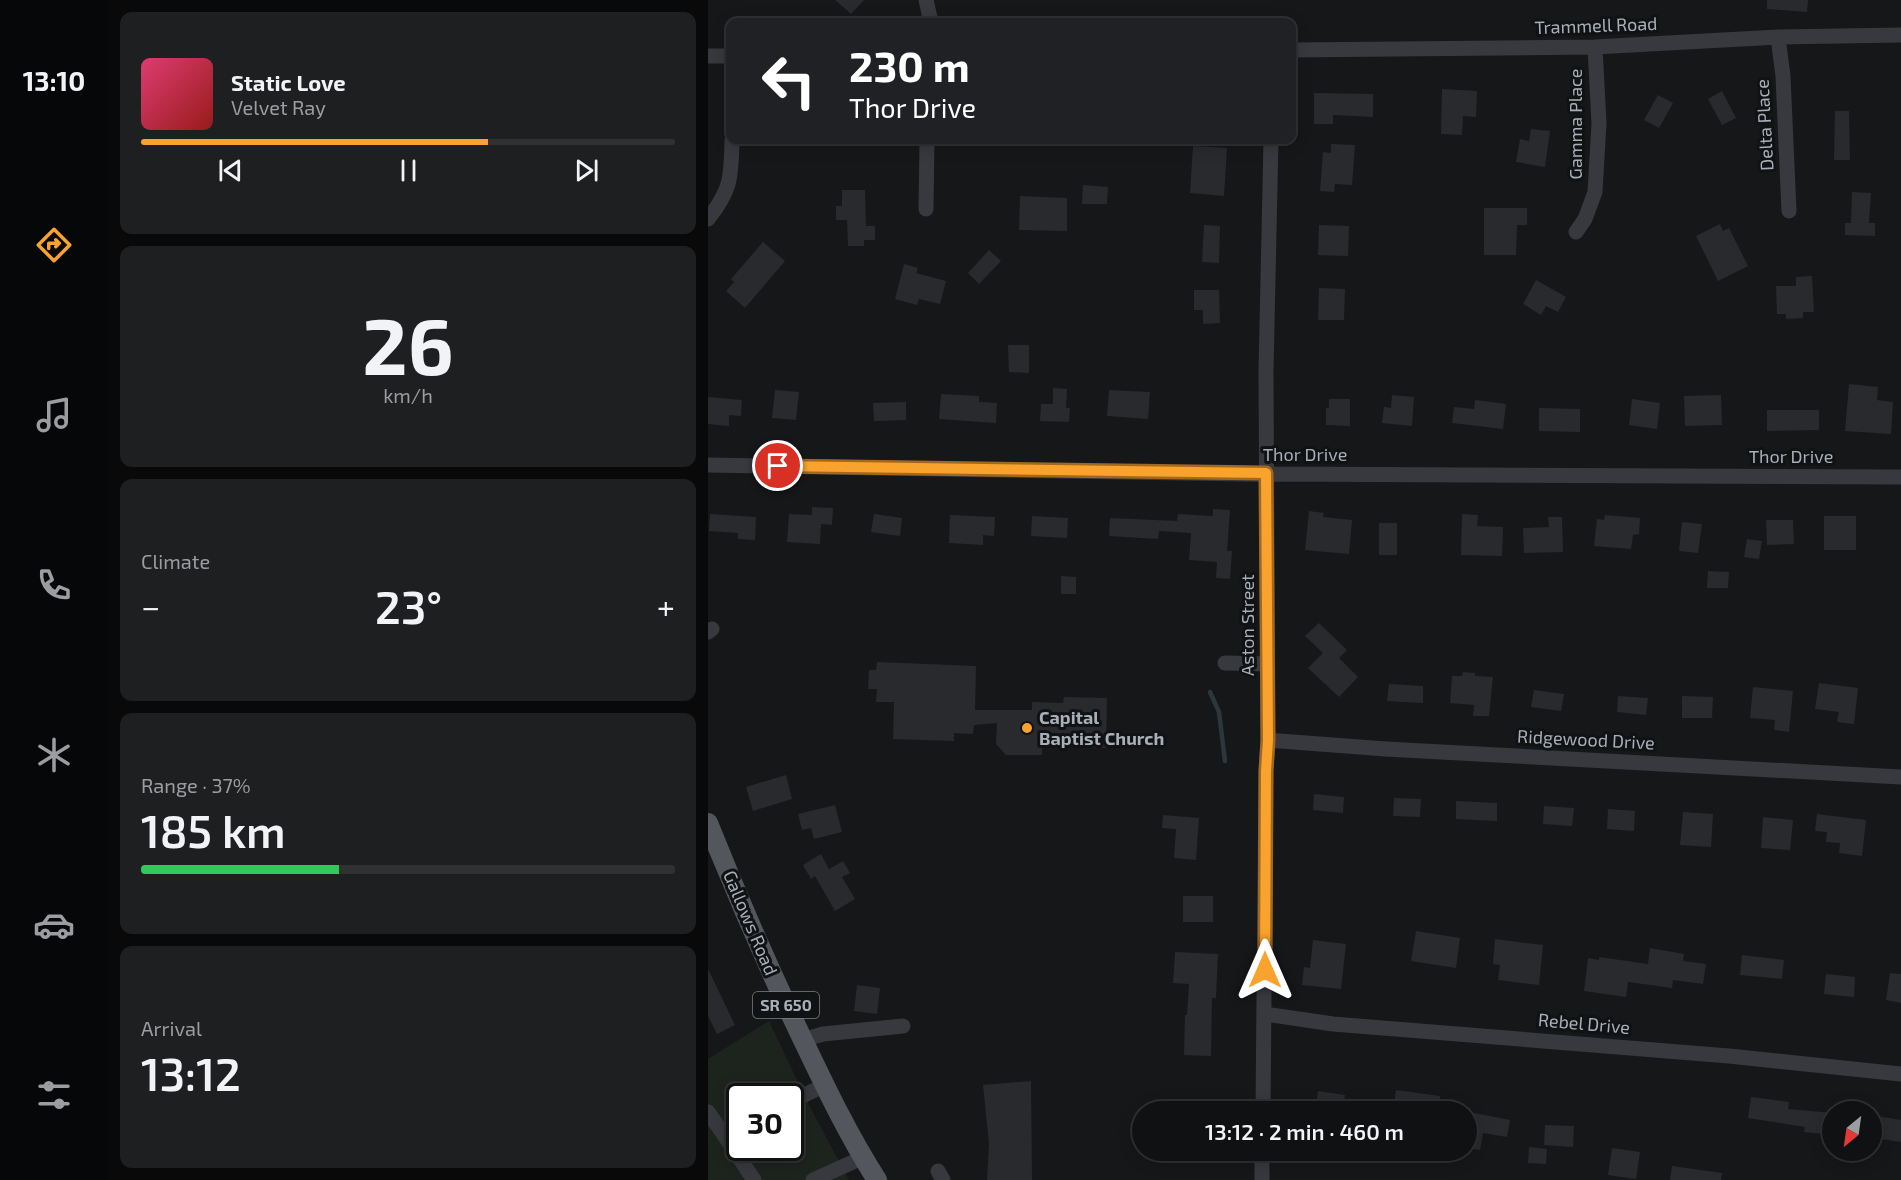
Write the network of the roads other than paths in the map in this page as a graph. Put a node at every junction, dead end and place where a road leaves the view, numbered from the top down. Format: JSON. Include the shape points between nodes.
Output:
{"nodes":[{"id":1,"x":926,"y":0,"type":"edge"},
{"id":2,"x":930,"y":18,"type":"edge"},
{"id":3,"x":1901,"y":35,"type":"edge"},
{"id":4,"x":1778,"y":37,"type":"junction"},
{"id":5,"x":1595,"y":47,"type":"junction"},
{"id":6,"x":1296,"y":50,"type":"edge"},
{"id":7,"x":708,"y":56,"type":"edge"},
{"id":8,"x":726,"y":56,"type":"edge"},
{"id":9,"x":732,"y":144,"type":"edge"},
{"id":10,"x":927,"y":144,"type":"edge"},
{"id":11,"x":1271,"y":144,"type":"edge"},
{"id":12,"x":926,"y":209,"type":"dead end"},
{"id":13,"x":1789,"y":211,"type":"dead end"},
{"id":14,"x":708,"y":219,"type":"edge"},
{"id":15,"x":1576,"y":232,"type":"dead end"},
{"id":16,"x":708,"y":465,"type":"edge"},
{"id":17,"x":1266,"y":473,"type":"junction"},
{"id":18,"x":1901,"y":477,"type":"edge"},
{"id":19,"x":1226,"y":663,"type":"dead end"},
{"id":20,"x":1267,"y":664,"type":"junction"},
{"id":21,"x":1268,"y":740,"type":"junction"},
{"id":22,"x":1901,"y":777,"type":"edge"},
{"id":23,"x":708,"y":824,"type":"edge"},
{"id":24,"x":1264,"y":1014,"type":"junction"},
{"id":25,"x":903,"y":1026,"type":"dead end"},
{"id":26,"x":803,"y":1040,"type":"junction"},
{"id":27,"x":1901,"y":1074,"type":"edge"},
{"id":28,"x":825,"y":1084,"type":"junction"},
{"id":29,"x":804,"y":1095,"type":"edge"},
{"id":30,"x":1263,"y":1101,"type":"edge"},
{"id":31,"x":708,"y":1112,"type":"edge"},
{"id":32,"x":724,"y":1135,"type":"joint"},
{"id":33,"x":864,"y":1157,"type":"junction"},
{"id":34,"x":1262,"y":1161,"type":"edge"},
{"id":35,"x":754,"y":1180,"type":"edge"},
{"id":36,"x":813,"y":1180,"type":"edge"},
{"id":37,"x":877,"y":1180,"type":"edge"},
{"id":38,"x":1262,"y":1180,"type":"edge"}],
"edges":[{"from":1,"to":2,"type":"street"},
{"from":3,"to":4,"type":"street","name":"Trammell Road"},
{"from":4,"to":5,"type":"street","name":"Trammell Road"},
{"from":4,"to":13,"type":"street","name":"Delta Place"},
{"from":5,"to":6,"type":"street","name":"Trammell Road"},
{"from":5,"to":15,"type":"street","name":"Gamma Place","via":[[1599,123],[1595,192],[1586,219]]},
{"from":7,"to":8,"type":"street"},
{"from":9,"to":14,"type":"street","via":[[728,187]]},
{"from":10,"to":12,"type":"street"},
{"from":11,"to":17,"type":"street","name":"Aston Street"},
{"from":16,"to":17,"type":"street","name":"Thor Drive"},
{"from":17,"to":18,"type":"street","name":"Thor Drive"},
{"from":17,"to":20,"type":"street","name":"Aston Street"},
{"from":19,"to":20,"type":"street"},
{"from":20,"to":21,"type":"street","name":"Aston Street"},
{"from":21,"to":22,"type":"street","name":"Ridgewood Drive"},
{"from":21,"to":24,"type":"street","name":"Aston Street"},
{"from":23,"to":26,"type":"main road","name":"Gallows Road","number":"SR 650"},
{"from":24,"to":27,"type":"street","name":"Rebel Drive","via":[[1344,1026],[1729,1056]]},
{"from":24,"to":30,"type":"street","name":"Aston Street"},
{"from":25,"to":26,"type":"street","via":[[823,1034]]},
{"from":26,"to":28,"type":"main road","name":"Gallows Road","number":"SR 650"},
{"from":28,"to":29,"type":"street"},
{"from":28,"to":33,"type":"main road","name":"Gallows Road","number":"SR 650"},
{"from":31,"to":32,"type":"street"},
{"from":32,"to":35,"type":"street"},
{"from":33,"to":36,"type":"street"},
{"from":33,"to":37,"type":"main road","name":"Gallows Road","number":"SR 650"},
{"from":34,"to":38,"type":"street"}]}
